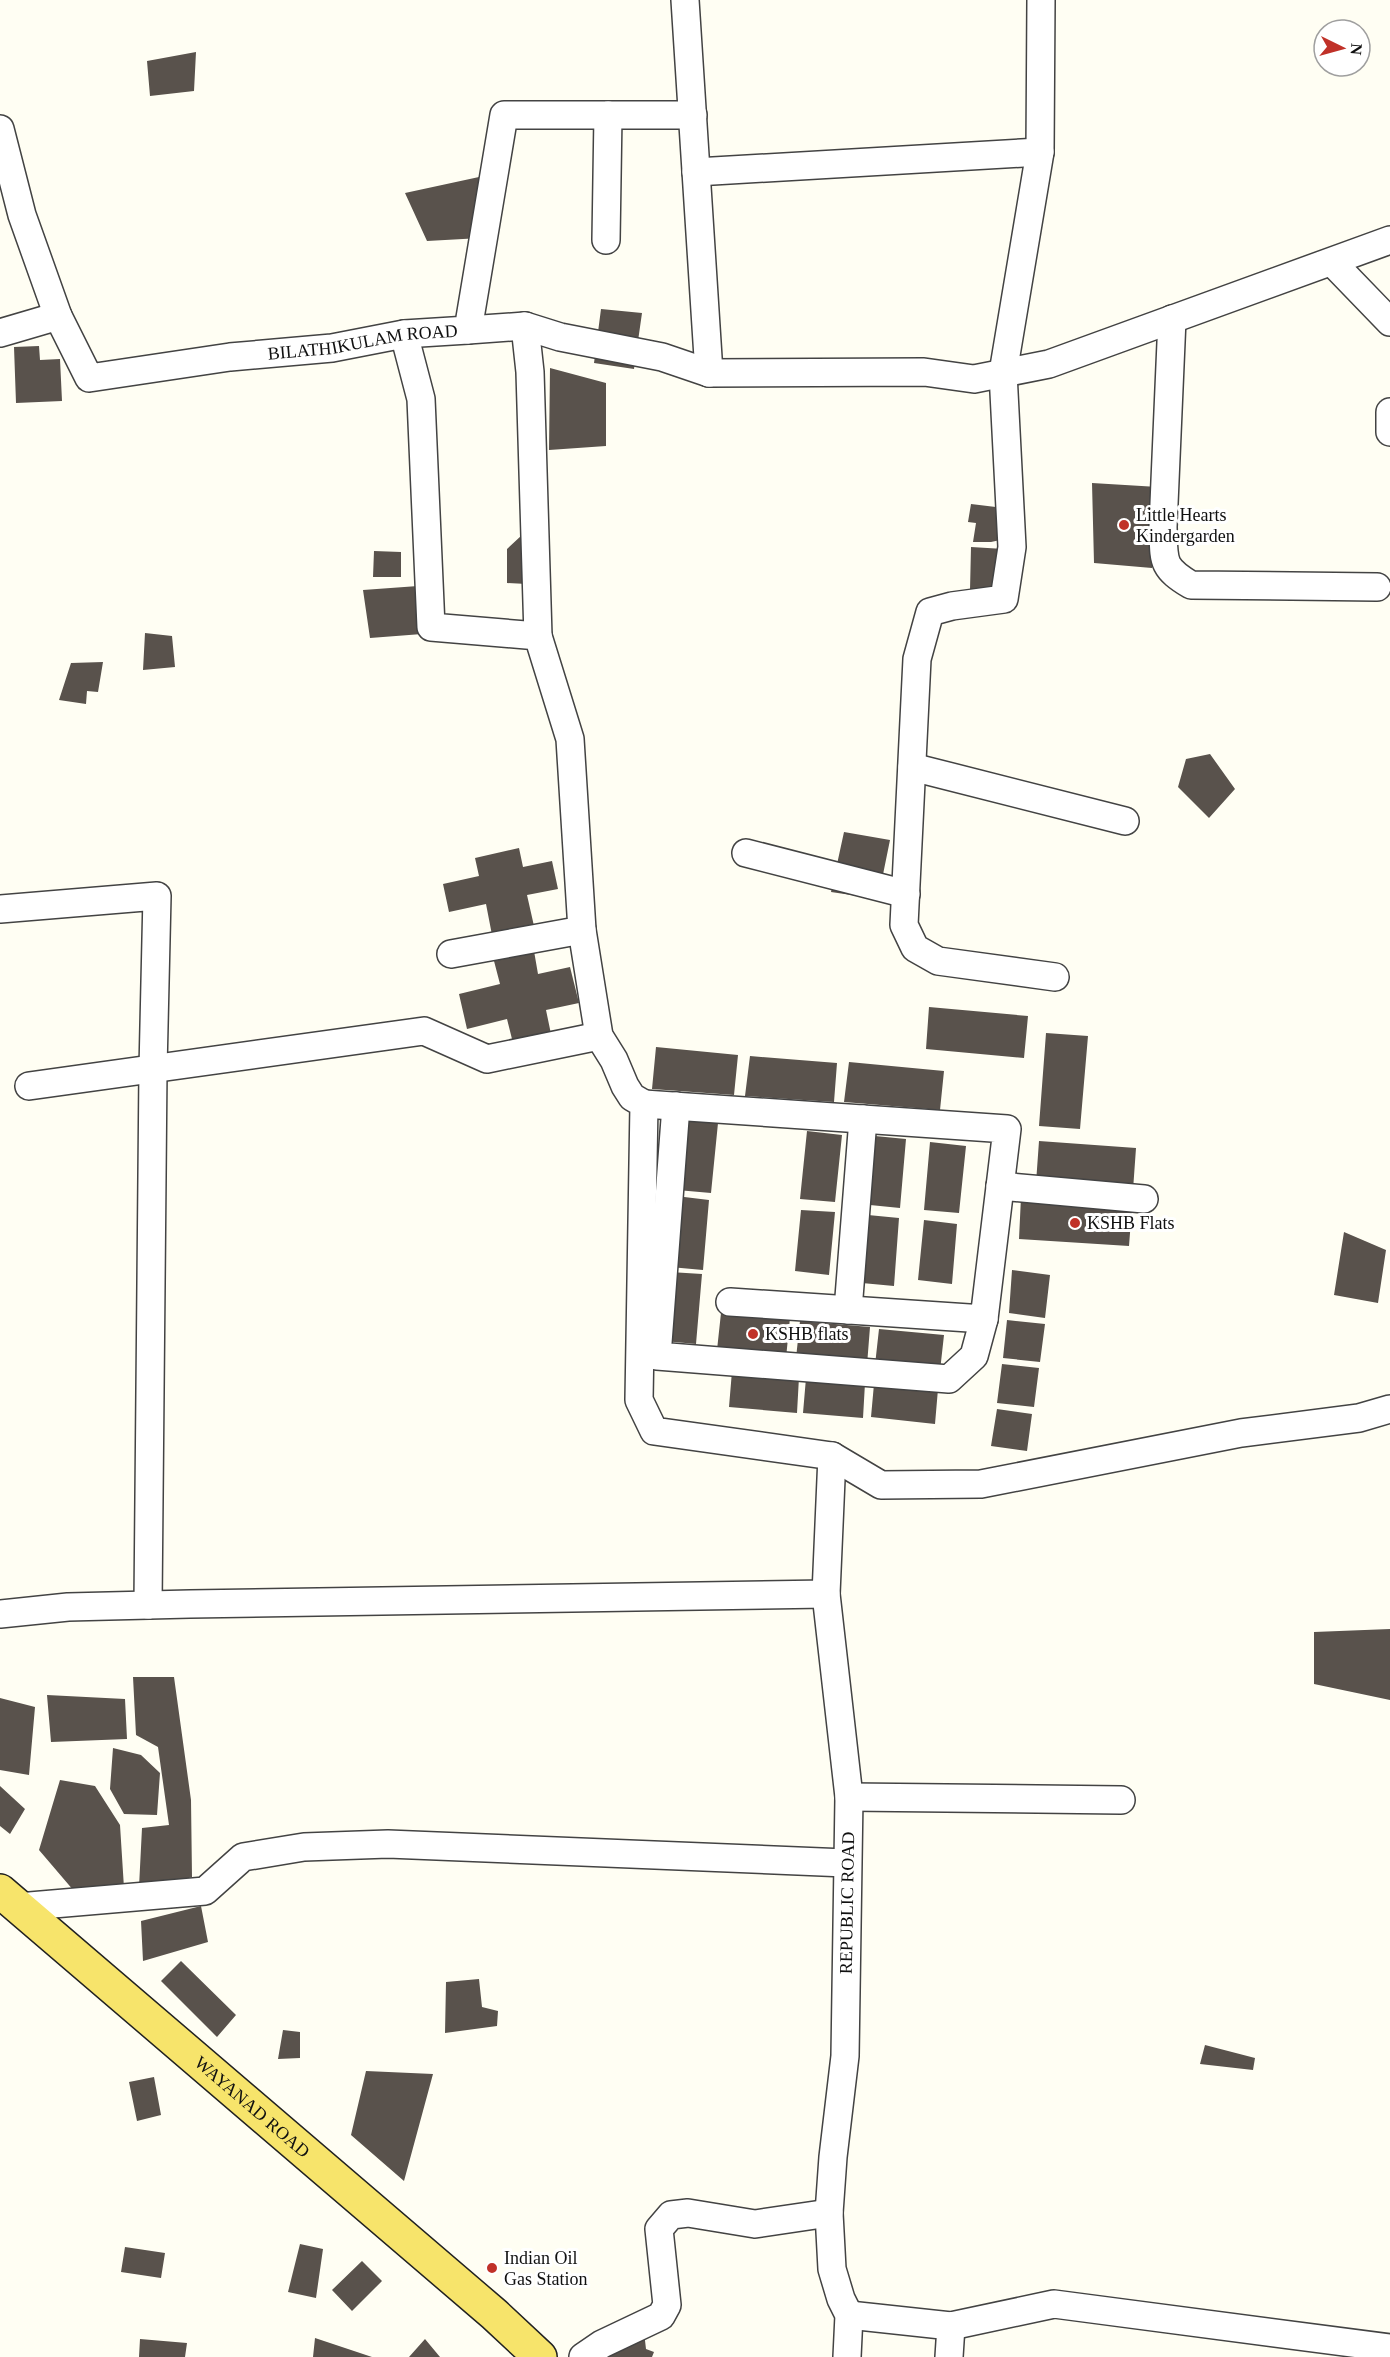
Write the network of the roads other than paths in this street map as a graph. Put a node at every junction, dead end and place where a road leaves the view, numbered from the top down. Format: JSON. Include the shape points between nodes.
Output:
{"nodes":[{"id":1,"x":685,"y":0,"type":"edge"},
{"id":2,"x":1041,"y":0,"type":"edge"},
{"id":3,"x":608,"y":115,"type":"junction"},
{"id":4,"x":693,"y":115,"type":"junction"},
{"id":5,"x":0,"y":129,"type":"edge"},
{"id":6,"x":1040,"y":152,"type":"junction"},
{"id":7,"x":696,"y":172,"type":"junction"},
{"id":8,"x":606,"y":240,"type":"dead end"},
{"id":9,"x":1390,"y":240,"type":"edge"},
{"id":10,"x":1332,"y":262,"type":"junction"},
{"id":11,"x":58,"y":316,"type":"junction"},
{"id":12,"x":1172,"y":319,"type":"junction"},
{"id":13,"x":1390,"y":322,"type":"edge"},
{"id":14,"x":525,"y":326,"type":"junction"},
{"id":15,"x":468,"y":330,"type":"junction"},
{"id":16,"x":0,"y":333,"type":"edge"},
{"id":17,"x":404,"y":334,"type":"junction"},
{"id":18,"x":709,"y":373,"type":"junction"},
{"id":19,"x":1003,"y":373,"type":"junction"},
{"id":20,"x":1390,"y":412,"type":"edge"},
{"id":21,"x":1390,"y":432,"type":"edge"},
{"id":22,"x":1377,"y":587,"type":"dead end"},
{"id":23,"x":538,"y":636,"type":"junction"},
{"id":24,"x":912,"y":767,"type":"junction"},
{"id":25,"x":1125,"y":821,"type":"dead end"},
{"id":26,"x":746,"y":853,"type":"dead end"},
{"id":27,"x":906,"y":894,"type":"junction"},
{"id":28,"x":0,"y":909,"type":"edge"},
{"id":29,"x":582,"y":930,"type":"junction"},
{"id":30,"x":451,"y":954,"type":"dead end"},
{"id":31,"x":1055,"y":977,"type":"dead end"},
{"id":32,"x":599,"y":1036,"type":"junction"},
{"id":33,"x":153,"y":1070,"type":"junction"},
{"id":34,"x":29,"y":1086,"type":"dead end"},
{"id":35,"x":644,"y":1104,"type":"junction"},
{"id":36,"x":676,"y":1106,"type":"junction"},
{"id":37,"x":863,"y":1119,"type":"junction"},
{"id":38,"x":1000,"y":1186,"type":"junction"},
{"id":39,"x":1144,"y":1199,"type":"dead end"},
{"id":40,"x":730,"y":1302,"type":"dead end"},
{"id":41,"x":848,"y":1310,"type":"junction"},
{"id":42,"x":984,"y":1319,"type":"junction"},
{"id":43,"x":1390,"y":1409,"type":"edge"},
{"id":44,"x":832,"y":1456,"type":"junction"},
{"id":45,"x":826,"y":1594,"type":"junction"},
{"id":46,"x":148,"y":1605,"type":"junction"},
{"id":47,"x":0,"y":1614,"type":"edge"},
{"id":48,"x":849,"y":1797,"type":"junction"},
{"id":49,"x":1121,"y":1800,"type":"dead end"},
{"id":50,"x":846,"y":1863,"type":"junction"},
{"id":51,"x":9,"y":1899,"type":"edge"},
{"id":52,"x":829,"y":2213,"type":"junction"},
{"id":53,"x":849,"y":2315,"type":"junction"},
{"id":54,"x":504,"y":2323,"type":"junction"},
{"id":55,"x":951,"y":2326,"type":"junction"},
{"id":56,"x":1390,"y":2348,"type":"edge"},
{"id":57,"x":510,"y":2357,"type":"edge"},
{"id":58,"x":540,"y":2357,"type":"edge"},
{"id":59,"x":584,"y":2357,"type":"edge"},
{"id":60,"x":847,"y":2357,"type":"edge"},
{"id":61,"x":949,"y":2357,"type":"edge"}],
"edges":[{"from":1,"to":4,"type":"street"},
{"from":2,"to":6,"type":"street"},
{"from":3,"to":4,"type":"street","name":"BILATHIKULAM ROAD"},
{"from":3,"to":8,"type":"street"},
{"from":3,"to":15,"type":"street","name":"BILATHIKULAM ROAD","via":[[504,115]]},
{"from":4,"to":7,"type":"street"},
{"from":5,"to":11,"type":"street","via":[[22,215]]},
{"from":6,"to":7,"type":"street"},
{"from":6,"to":19,"type":"street"},
{"from":7,"to":18,"type":"street"},
{"from":9,"to":10,"type":"street"},
{"from":10,"to":12,"type":"street"},
{"from":10,"to":13,"type":"street"},
{"from":11,"to":16,"type":"street"},
{"from":11,"to":17,"type":"street","name":"BILATHIKULAM ROAD","via":[[89,378],[230,357],[332,348]]},
{"from":12,"to":19,"type":"street","via":[[1049,364]]},
{"from":12,"to":22,"type":"street","via":[[1163,527],[1164,558],[1171,573],[1191,585]]},
{"from":14,"to":15,"type":"street"},
{"from":14,"to":18,"type":"street","via":[[560,337],[662,357]]},
{"from":14,"to":23,"type":"street","via":[[530,372]]},
{"from":15,"to":17,"type":"street","name":"BILATHIKULAM ROAD"},
{"from":17,"to":23,"type":"street","via":[[421,399],[431,627]]},
{"from":18,"to":19,"type":"street","via":[[924,372],[974,379]]},
{"from":19,"to":24,"type":"street","via":[[1012,547],[1004,599],[930,612],[917,659]]},
{"from":20,"to":21,"type":"street"},
{"from":23,"to":29,"type":"street","via":[[570,739]]},
{"from":24,"to":25,"type":"street"},
{"from":24,"to":27,"type":"street"},
{"from":26,"to":27,"type":"street"},
{"from":27,"to":31,"type":"street","via":[[904,925],[915,948],[938,961]]},
{"from":28,"to":33,"type":"street","via":[[157,896]]},
{"from":29,"to":30,"type":"street"},
{"from":29,"to":32,"type":"street"},
{"from":32,"to":33,"type":"street","via":[[487,1059],[424,1031]]},
{"from":32,"to":35,"type":"street","via":[[632,1097]]},
{"from":33,"to":34,"type":"street"},
{"from":33,"to":46,"type":"street"},
{"from":35,"to":36,"type":"street"},
{"from":35,"to":44,"type":"street","via":[[639,1400],[654,1431]]},
{"from":36,"to":37,"type":"street"},
{"from":36,"to":42,"type":"street","via":[[657,1356],[949,1379],[974,1356]]},
{"from":37,"to":38,"type":"street","via":[[1007,1129]]},
{"from":37,"to":41,"type":"street"},
{"from":38,"to":39,"type":"street"},
{"from":38,"to":42,"type":"street"},
{"from":40,"to":41,"type":"street"},
{"from":41,"to":42,"type":"street"},
{"from":43,"to":44,"type":"street","via":[[1359,1418],[1241,1433],[981,1484],[881,1485]]},
{"from":44,"to":45,"type":"street","name":"REPUBLIC ROAD"},
{"from":45,"to":46,"type":"street"},
{"from":45,"to":48,"type":"street","name":"REPUBLIC ROAD"},
{"from":46,"to":47,"type":"street"},
{"from":48,"to":49,"type":"street"},
{"from":48,"to":50,"type":"street","name":"REPUBLIC ROAD"},
{"from":50,"to":51,"type":"street","via":[[388,1844],[304,1847],[243,1857],[205,1891]]},
{"from":50,"to":52,"type":"street","name":"REPUBLIC ROAD","via":[[845,2056]]},
{"from":51,"to":54,"type":"main road","name":"WAYANAD ROAD"},
{"from":52,"to":53,"type":"street","name":"REPUBLIC ROAD","via":[[832,2269]]},
{"from":52,"to":59,"type":"street","via":[[755,2224],[688,2213],[671,2215],[659,2229],[667,2305],[661,2316],[602,2344]]},
{"from":53,"to":55,"type":"street"},
{"from":53,"to":60,"type":"street"},
{"from":54,"to":57,"type":"main road"},
{"from":54,"to":58,"type":"main road","name":"WAYANAD ROAD"},
{"from":55,"to":56,"type":"street","via":[[1054,2304]]},
{"from":55,"to":61,"type":"street"}]}
